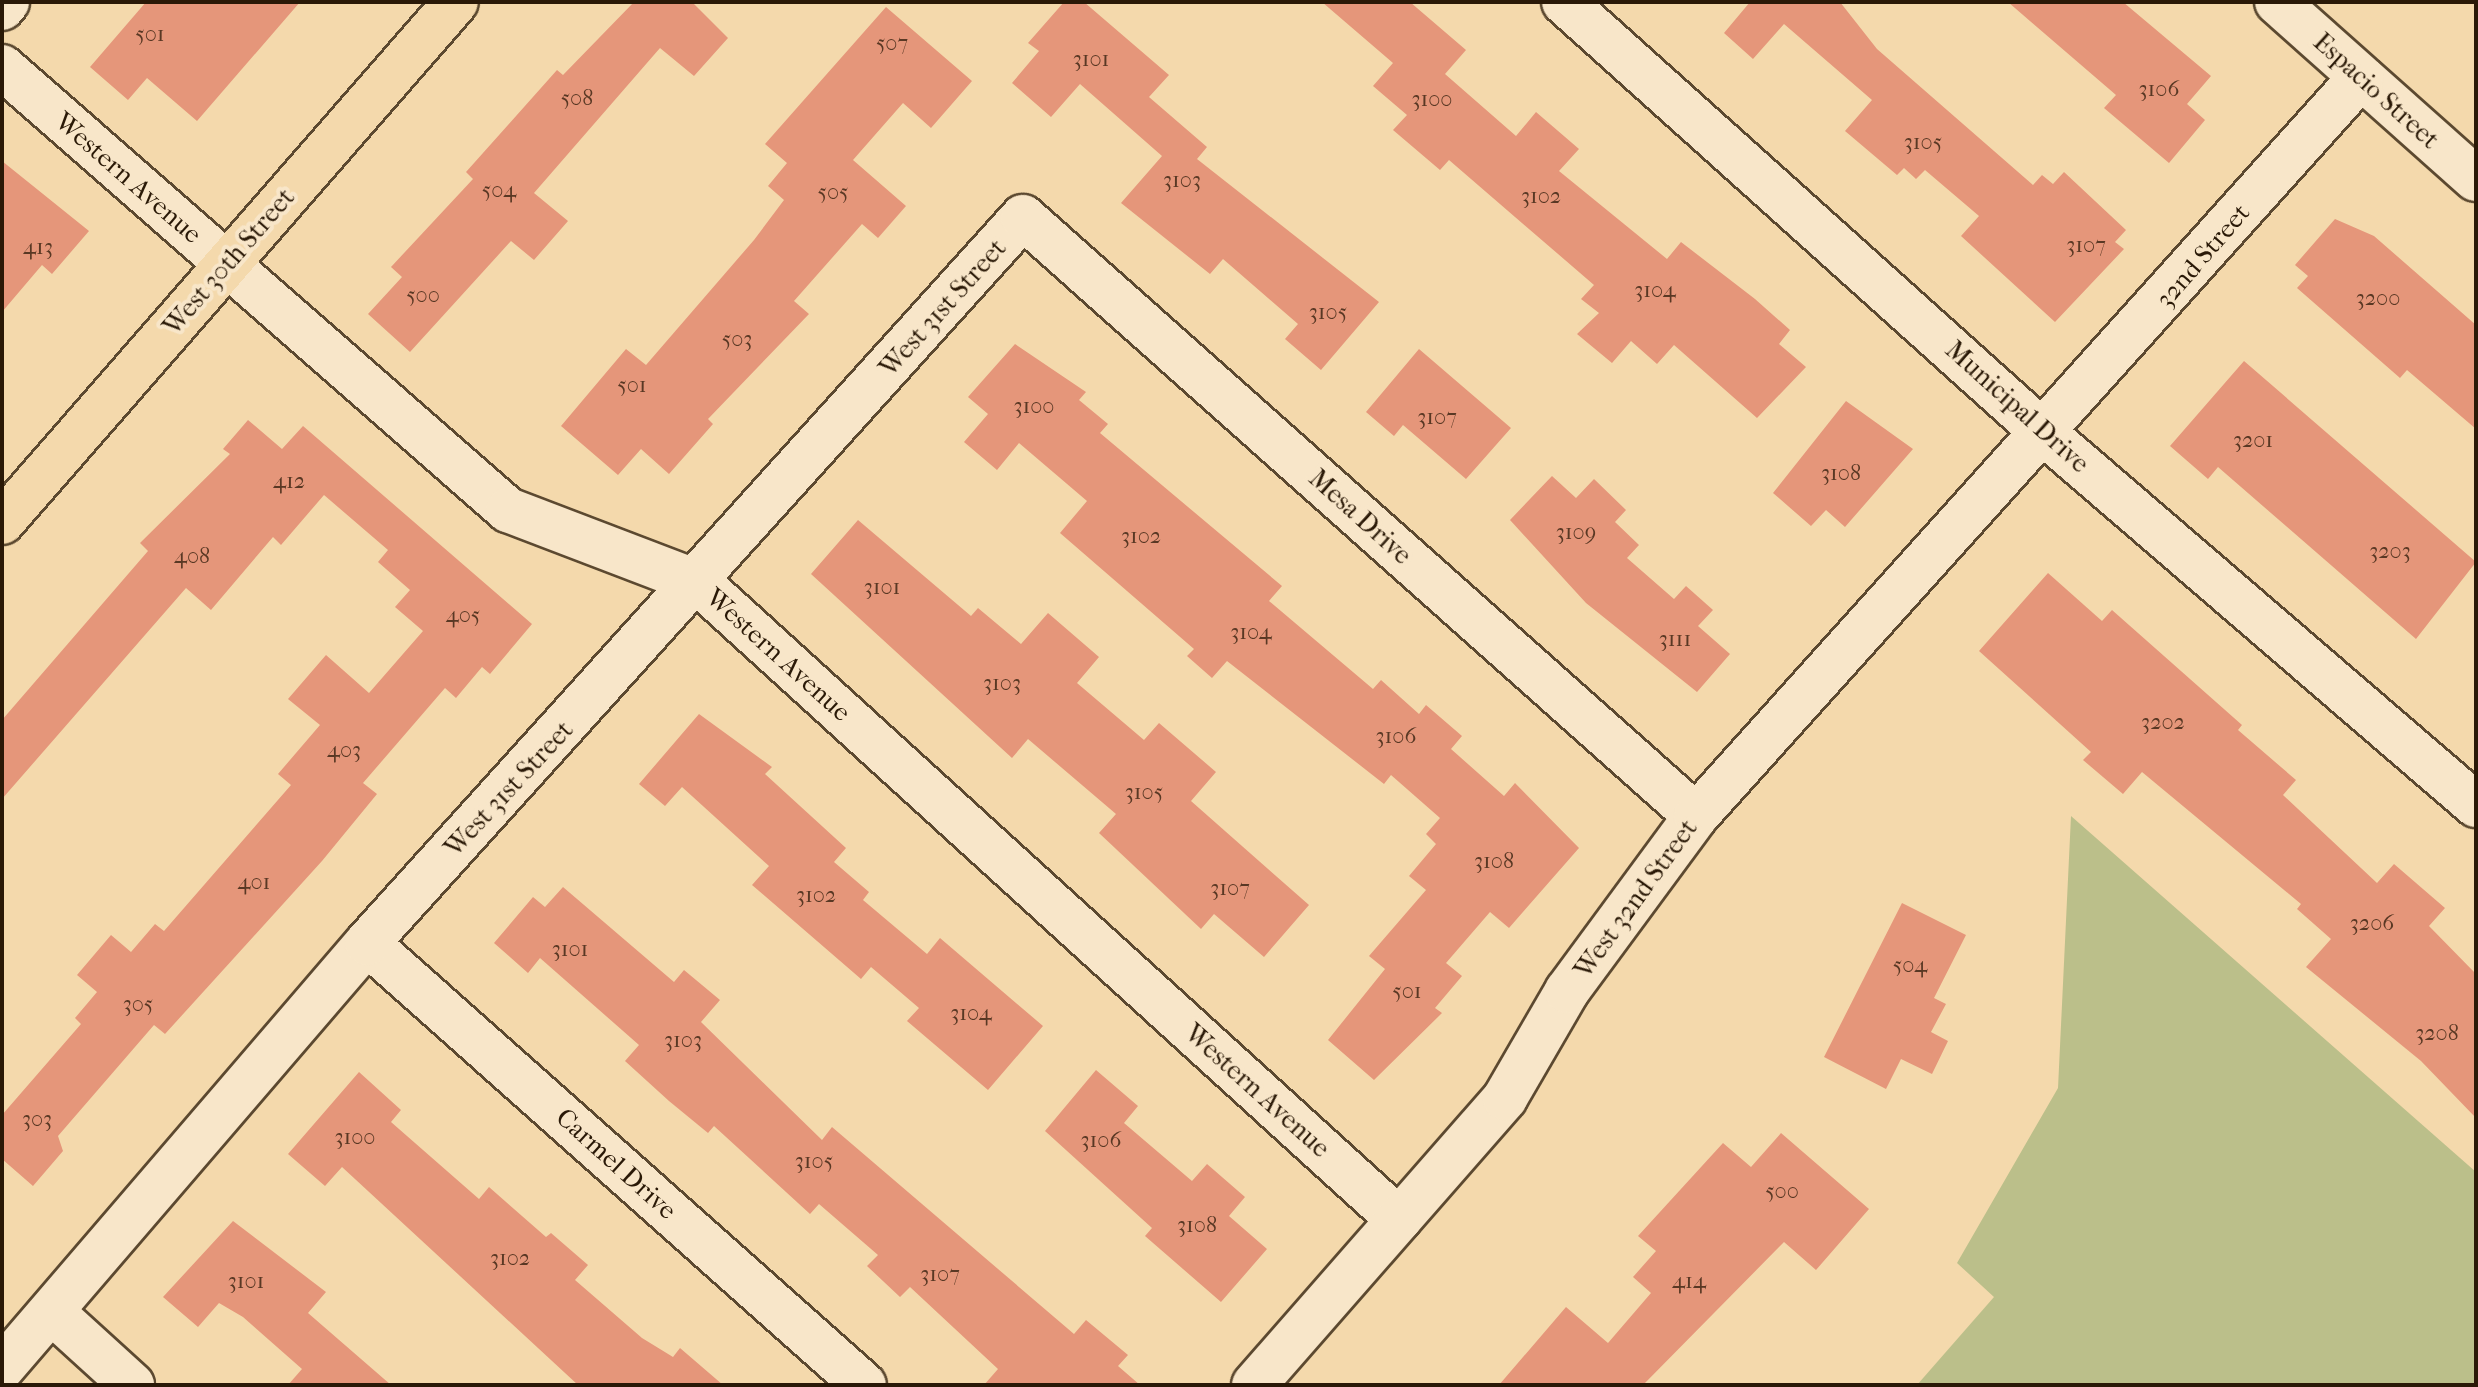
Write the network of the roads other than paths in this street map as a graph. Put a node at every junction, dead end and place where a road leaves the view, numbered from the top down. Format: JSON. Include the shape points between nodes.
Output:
{"nodes":[{"id":1,"x":7,"y":2,"type":"edge"},
{"id":2,"x":456,"y":2,"type":"edge"},
{"id":3,"x":1564,"y":2,"type":"edge"},
{"id":4,"x":2277,"y":2,"type":"edge"},
{"id":5,"x":2,"y":8,"type":"edge"},
{"id":6,"x":2,"y":67,"type":"edge"},
{"id":7,"x":2361,"y":77,"type":"junction"},
{"id":8,"x":2476,"y":179,"type":"edge"},
{"id":9,"x":1023,"y":217,"type":"joint"},
{"id":10,"x":226,"y":265,"type":"junction"},
{"id":11,"x":2045,"y":434,"type":"junction"},
{"id":12,"x":2,"y":522,"type":"edge"},
{"id":13,"x":699,"y":583,"type":"junction"},
{"id":14,"x":2476,"y":805,"type":"edge"},
{"id":15,"x":1696,"y":816,"type":"junction"},
{"id":16,"x":367,"y":943,"type":"junction"},
{"id":17,"x":1399,"y":1220,"type":"junction"},
{"id":18,"x":53,"y":1313,"type":"junction"},
{"id":19,"x":2,"y":1368,"type":"edge"},
{"id":20,"x":132,"y":1385,"type":"edge"},
{"id":21,"x":864,"y":1385,"type":"edge"},
{"id":22,"x":1254,"y":1385,"type":"edge"}],
"edges":[{"from":1,"to":5,"type":"street"},
{"from":2,"to":10,"type":"main road","name":"West 30th Street"},
{"from":3,"to":11,"type":"street","name":"Municipal Drive"},
{"from":4,"to":7,"type":"street","name":"Espacio Street"},
{"from":6,"to":10,"type":"street","name":"Western Avenue"},
{"from":7,"to":8,"type":"street","name":"Espacio Street"},
{"from":7,"to":11,"type":"street","name":"32nd Street"},
{"from":9,"to":13,"type":"street","name":"West 31st Street"},
{"from":9,"to":15,"type":"street","name":"Mesa Drive"},
{"from":10,"to":12,"type":"main road","name":"West 30th Street"},
{"from":10,"to":13,"type":"street","name":"Western Avenue","via":[[508,510]]},
{"from":11,"to":14,"type":"street","name":"Municipal Drive"},
{"from":11,"to":15,"type":"street","name":"West 32nd Street"},
{"from":13,"to":16,"type":"street","name":"West 31st Street"},
{"from":13,"to":17,"type":"street","name":"Western Avenue"},
{"from":15,"to":17,"type":"street","name":"West 32nd Street","via":[[1567,991],[1505,1098]]},
{"from":16,"to":18,"type":"street","name":"West 31st Street"},
{"from":16,"to":21,"type":"street","name":"Carmel Drive"},
{"from":17,"to":22,"type":"street","name":"West 32nd Street"},
{"from":18,"to":19,"type":"street","name":"West 31st Street"},
{"from":18,"to":20,"type":"street"}]}
